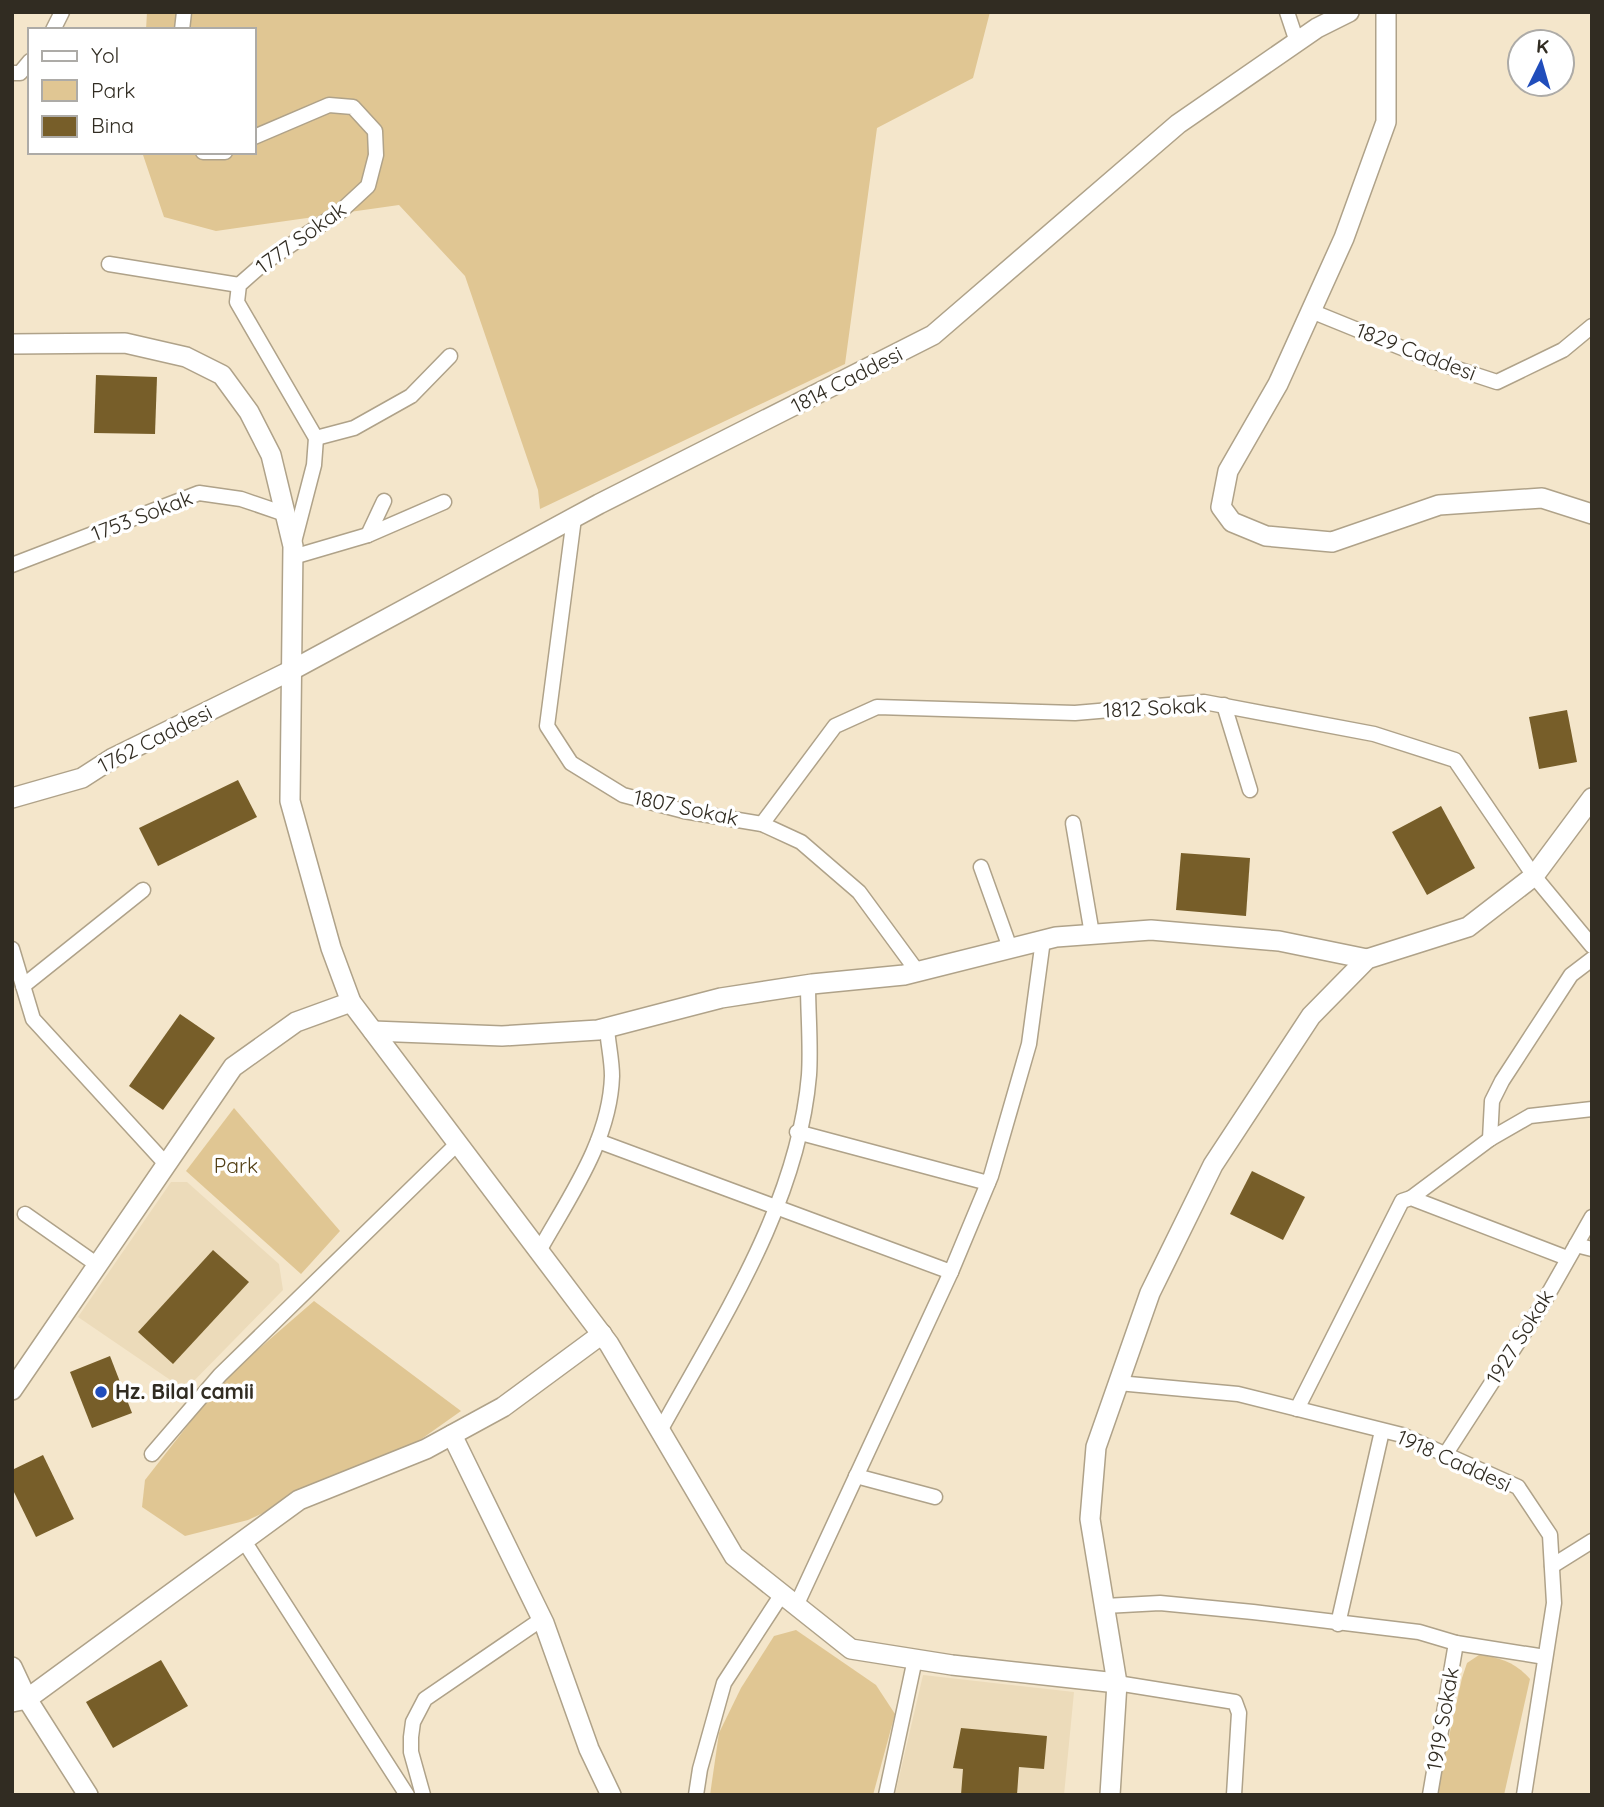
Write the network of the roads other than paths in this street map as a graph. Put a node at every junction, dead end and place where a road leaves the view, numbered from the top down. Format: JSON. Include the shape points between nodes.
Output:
{"nodes":[{"id":1,"x":62,"y":12,"type":"edge"},
{"id":2,"x":1287,"y":12,"type":"edge"},
{"id":3,"x":1349,"y":12,"type":"edge"},
{"id":4,"x":1386,"y":12,"type":"edge"},
{"id":5,"x":53,"y":28,"type":"edge"},
{"id":6,"x":1297,"y":43,"type":"junction"},
{"id":7,"x":28,"y":63,"type":"edge"},
{"id":8,"x":12,"y":73,"type":"edge"},
{"id":9,"x":256,"y":136,"type":"edge"},
{"id":10,"x":109,"y":264,"type":"dead end"},
{"id":11,"x":239,"y":285,"type":"junction"},
{"id":12,"x":1311,"y":311,"type":"junction"},
{"id":13,"x":1592,"y":326,"type":"edge"},
{"id":14,"x":12,"y":344,"type":"edge"},
{"id":15,"x":450,"y":356,"type":"dead end"},
{"id":16,"x":316,"y":438,"type":"junction"},
{"id":17,"x":384,"y":501,"type":"dead end"},
{"id":18,"x":444,"y":502,"type":"dead end"},
{"id":19,"x":285,"y":513,"type":"junction"},
{"id":20,"x":1592,"y":514,"type":"edge"},
{"id":21,"x":574,"y":518,"type":"junction"},
{"id":22,"x":368,"y":535,"type":"junction"},
{"id":23,"x":293,"y":552,"type":"junction"},
{"id":24,"x":12,"y":565,"type":"edge"},
{"id":25,"x":294,"y":669,"type":"junction"},
{"id":26,"x":1224,"y":705,"type":"junction"},
{"id":27,"x":1250,"y":790,"type":"dead end"},
{"id":28,"x":12,"y":798,"type":"edge"},
{"id":29,"x":1592,"y":798,"type":"edge"},
{"id":30,"x":1073,"y":822,"type":"dead end"},
{"id":31,"x":762,"y":824,"type":"junction"},
{"id":32,"x":981,"y":867,"type":"dead end"},
{"id":33,"x":1534,"y":876,"type":"junction"},
{"id":34,"x":143,"y":890,"type":"dead end"},
{"id":35,"x":1092,"y":934,"type":"junction"},
{"id":36,"x":1043,"y":940,"type":"junction"},
{"id":37,"x":1592,"y":946,"type":"edge"},
{"id":38,"x":1010,"y":948,"type":"junction"},
{"id":39,"x":12,"y":949,"type":"edge"},
{"id":40,"x":1367,"y":959,"type":"junction"},
{"id":41,"x":1592,"y":959,"type":"edge"},
{"id":42,"x":917,"y":971,"type":"junction"},
{"id":43,"x":808,"y":985,"type":"junction"},
{"id":44,"x":23,"y":986,"type":"junction"},
{"id":45,"x":351,"y":1002,"type":"junction"},
{"id":46,"x":607,"y":1028,"type":"junction"},
{"id":47,"x":373,"y":1031,"type":"junction"},
{"id":48,"x":1592,"y":1110,"type":"edge"},
{"id":49,"x":797,"y":1132,"type":"junction"},
{"id":50,"x":1490,"y":1139,"type":"junction"},
{"id":51,"x":598,"y":1141,"type":"junction"},
{"id":52,"x":458,"y":1143,"type":"junction"},
{"id":53,"x":165,"y":1163,"type":"junction"},
{"id":54,"x":988,"y":1183,"type":"junction"},
{"id":55,"x":1411,"y":1198,"type":"junction"},
{"id":56,"x":774,"y":1207,"type":"junction"},
{"id":57,"x":25,"y":1214,"type":"dead end"},
{"id":58,"x":1592,"y":1217,"type":"edge"},
{"id":59,"x":1576,"y":1245,"type":"junction"},
{"id":60,"x":1592,"y":1249,"type":"edge"},
{"id":61,"x":539,"y":1251,"type":"junction"},
{"id":62,"x":1567,"y":1258,"type":"junction"},
{"id":63,"x":99,"y":1266,"type":"junction"},
{"id":64,"x":951,"y":1272,"type":"junction"},
{"id":65,"x":602,"y":1334,"type":"junction"},
{"id":66,"x":1118,"y":1383,"type":"junction"},
{"id":67,"x":13,"y":1386,"type":"edge"},
{"id":68,"x":1297,"y":1409,"type":"junction"},
{"id":69,"x":660,"y":1431,"type":"junction"},
{"id":70,"x":1382,"y":1431,"type":"junction"},
{"id":71,"x":452,"y":1435,"type":"junction"},
{"id":72,"x":152,"y":1454,"type":"dead end"},
{"id":73,"x":1445,"y":1455,"type":"junction"},
{"id":74,"x":856,"y":1476,"type":"junction"},
{"id":75,"x":935,"y":1497,"type":"dead end"},
{"id":76,"x":244,"y":1541,"type":"junction"},
{"id":77,"x":1592,"y":1541,"type":"edge"},
{"id":78,"x":1552,"y":1566,"type":"junction"},
{"id":79,"x":789,"y":1600,"type":"junction"},
{"id":80,"x":1105,"y":1606,"type":"junction"},
{"id":81,"x":542,"y":1619,"type":"junction"},
{"id":82,"x":1338,"y":1624,"type":"junction"},
{"id":83,"x":1457,"y":1643,"type":"junction"},
{"id":84,"x":1545,"y":1657,"type":"junction"},
{"id":85,"x":915,"y":1659,"type":"junction"},
{"id":86,"x":12,"y":1668,"type":"edge"},
{"id":87,"x":1117,"y":1683,"type":"junction"},
{"id":88,"x":20,"y":1701,"type":"edge"},
{"id":89,"x":88,"y":1795,"type":"edge"},
{"id":90,"x":407,"y":1795,"type":"edge"},
{"id":91,"x":423,"y":1795,"type":"edge"},
{"id":92,"x":611,"y":1795,"type":"edge"},
{"id":93,"x":696,"y":1795,"type":"edge"},
{"id":94,"x":886,"y":1795,"type":"edge"},
{"id":95,"x":1110,"y":1795,"type":"edge"},
{"id":96,"x":1234,"y":1795,"type":"edge"},
{"id":97,"x":1430,"y":1795,"type":"edge"},
{"id":98,"x":1524,"y":1795,"type":"edge"}],
"edges":[{"from":1,"to":5,"type":"street"},
{"from":2,"to":6,"type":"street"},
{"from":3,"to":6,"type":"street","name":"1814 Caddesi"},
{"from":4,"to":12,"type":"street","via":[[1386,122],[1344,238]]},
{"from":6,"to":21,"type":"street","name":"1814 Caddesi","via":[[1178,124],[933,335]]},
{"from":7,"to":8,"type":"street","via":[[20,73]]},
{"from":9,"to":11,"type":"street","name":"1777 Sokak","via":[[328,105],[353,107],[375,131],[376,155],[368,186]]},
{"from":10,"to":11,"type":"street"},
{"from":11,"to":16,"type":"street","name":"1777 Sokak","via":[[237,302]]},
{"from":12,"to":13,"type":"street","name":"1829 Caddesi","via":[[1497,382],[1563,349]]},
{"from":12,"to":20,"type":"street","via":[[1278,384],[1228,471],[1221,507],[1232,522],[1266,537],[1332,542],[1439,505],[1542,498]]},
{"from":14,"to":19,"type":"street","via":[[125,343],[186,357],[222,375],[249,412],[271,455]]},
{"from":15,"to":16,"type":"street","via":[[411,396],[354,428]]},
{"from":16,"to":23,"type":"street"},
{"from":17,"to":22,"type":"street"},
{"from":18,"to":22,"type":"street"},
{"from":19,"to":23,"type":"street"},
{"from":19,"to":24,"type":"street","name":"1753 Sokak","via":[[241,499],[200,493]]},
{"from":21,"to":25,"type":"street","name":"1814 Caddesi"},
{"from":21,"to":31,"type":"street","name":"1807 Sokak","via":[[547,726],[571,764],[623,795]]},
{"from":22,"to":23,"type":"street"},
{"from":23,"to":25,"type":"street"},
{"from":25,"to":28,"type":"street","name":"1762 Caddesi","via":[[113,758],[82,778]]},
{"from":25,"to":45,"type":"street","via":[[290,802]]},
{"from":26,"to":27,"type":"street"},
{"from":26,"to":31,"type":"street","name":"1812 Sokak","via":[[1204,702],[1075,713],[877,707],[835,726]]},
{"from":26,"to":33,"type":"street","name":"1812 Sokak","via":[[1374,734],[1455,760]]},
{"from":29,"to":33,"type":"street"},
{"from":30,"to":35,"type":"street"},
{"from":31,"to":42,"type":"street","name":"1807 Sokak","via":[[801,842],[859,892]]},
{"from":32,"to":38,"type":"street"},
{"from":33,"to":37,"type":"street"},
{"from":33,"to":40,"type":"street","via":[[1468,927]]},
{"from":34,"to":44,"type":"street"},
{"from":35,"to":36,"type":"street"},
{"from":35,"to":40,"type":"street","via":[[1151,930],[1279,941]]},
{"from":36,"to":38,"type":"street"},
{"from":36,"to":54,"type":"street","via":[[1029,1044]]},
{"from":38,"to":42,"type":"street"},
{"from":39,"to":44,"type":"street"},
{"from":40,"to":66,"type":"street","via":[[1311,1016],[1213,1165],[1150,1293]]},
{"from":41,"to":50,"type":"street","via":[[1570,975],[1502,1081],[1492,1101]]},
{"from":42,"to":43,"type":"street"},
{"from":43,"to":46,"type":"street","via":[[721,998]]},
{"from":43,"to":49,"type":"street","via":[[809,1076]]},
{"from":44,"to":53,"type":"street","via":[[33,1019]]},
{"from":45,"to":47,"type":"street"},
{"from":45,"to":53,"type":"street","via":[[296,1022],[233,1067]]},
{"from":46,"to":47,"type":"street","via":[[502,1036]]},
{"from":46,"to":51,"type":"street","via":[[612,1077]]},
{"from":47,"to":52,"type":"street"},
{"from":48,"to":50,"type":"street","via":[[1530,1116]]},
{"from":49,"to":54,"type":"street"},
{"from":49,"to":56,"type":"street","via":[[791,1164]]},
{"from":50,"to":55,"type":"street"},
{"from":51,"to":56,"type":"street"},
{"from":51,"to":61,"type":"street"},
{"from":52,"to":61,"type":"street"},
{"from":52,"to":72,"type":"street","via":[[220,1375]]},
{"from":53,"to":63,"type":"street"},
{"from":54,"to":64,"type":"street"},
{"from":55,"to":62,"type":"street"},
{"from":55,"to":68,"type":"street","via":[[1398,1207]]},
{"from":56,"to":64,"type":"street"},
{"from":56,"to":69,"type":"street","via":[[751,1266]]},
{"from":57,"to":63,"type":"street"},
{"from":58,"to":59,"type":"street","name":"1927 Sokak"},
{"from":59,"to":60,"type":"street"},
{"from":59,"to":62,"type":"street","name":"1927 Sokak"},
{"from":61,"to":65,"type":"street"},
{"from":62,"to":73,"type":"street","name":"1927 Sokak"},
{"from":63,"to":67,"type":"street"},
{"from":64,"to":74,"type":"street"},
{"from":65,"to":69,"type":"street"},
{"from":65,"to":71,"type":"street","via":[[503,1407]]},
{"from":66,"to":68,"type":"street","name":"1918 Caddesi","via":[[1238,1394]]},
{"from":66,"to":80,"type":"street","via":[[1096,1447],[1090,1519]]},
{"from":68,"to":70,"type":"street","name":"1918 Caddesi"},
{"from":69,"to":79,"type":"street","via":[[734,1556]]},
{"from":70,"to":73,"type":"street","name":"1918 Caddesi"},
{"from":70,"to":82,"type":"street"},
{"from":71,"to":76,"type":"street","via":[[299,1500]]},
{"from":71,"to":81,"type":"street"},
{"from":73,"to":78,"type":"street","name":"1918 Caddesi","via":[[1518,1487],[1550,1535]]},
{"from":74,"to":75,"type":"street"},
{"from":74,"to":79,"type":"street"},
{"from":76,"to":88,"type":"street"},
{"from":76,"to":90,"type":"street"},
{"from":77,"to":78,"type":"street"},
{"from":78,"to":84,"type":"street","name":"1918 Caddesi","via":[[1554,1603]]},
{"from":79,"to":85,"type":"street","via":[[851,1648]]},
{"from":79,"to":93,"type":"street","via":[[723,1683]]},
{"from":80,"to":82,"type":"street","via":[[1160,1603]]},
{"from":80,"to":87,"type":"street"},
{"from":81,"to":91,"type":"street","via":[[425,1699],[411,1737]]},
{"from":81,"to":92,"type":"street","via":[[589,1749]]},
{"from":82,"to":83,"type":"street","via":[[1419,1632]]},
{"from":83,"to":84,"type":"street"},
{"from":83,"to":97,"type":"street","name":"1919 Sokak"},
{"from":84,"to":98,"type":"street","name":"1918 Caddesi"},
{"from":85,"to":87,"type":"street"},
{"from":85,"to":94,"type":"street"},
{"from":86,"to":88,"type":"street"},
{"from":87,"to":95,"type":"street"},
{"from":87,"to":96,"type":"street","via":[[1235,1702],[1239,1713]]},
{"from":88,"to":89,"type":"street"}]}
